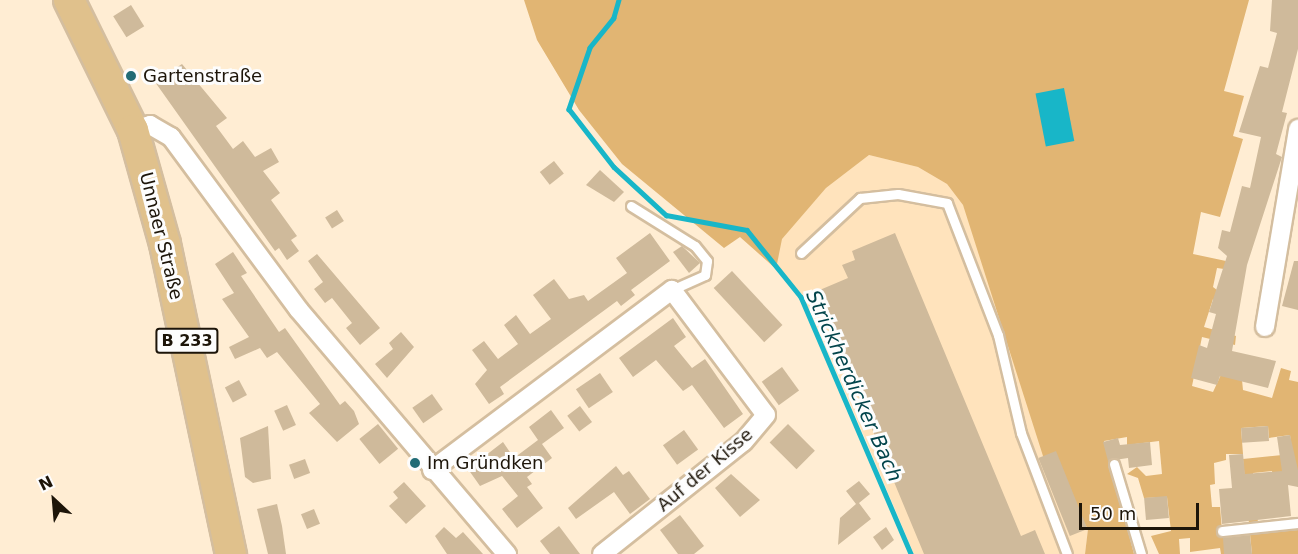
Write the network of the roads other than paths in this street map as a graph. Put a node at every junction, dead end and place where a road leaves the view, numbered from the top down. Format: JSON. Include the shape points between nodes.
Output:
{"nodes":[{"id":1,"x":69,"y":0,"type":"edge"},
{"id":2,"x":1298,"y":129,"type":"edge"},
{"id":3,"x":133,"y":130,"type":"junction"},
{"id":4,"x":1294,"y":202,"type":"edge"},
{"id":5,"x":631,"y":207,"type":"dead end"},
{"id":6,"x":801,"y":253,"type":"dead end"},
{"id":7,"x":672,"y":290,"type":"junction"},
{"id":8,"x":1265,"y":327,"type":"dead end"},
{"id":9,"x":1114,"y":465,"type":"dead end"},
{"id":10,"x":432,"y":470,"type":"junction"},
{"id":11,"x":1298,"y":523,"type":"edge"},
{"id":12,"x":1222,"y":531,"type":"dead end"},
{"id":13,"x":231,"y":554,"type":"edge"},
{"id":14,"x":507,"y":554,"type":"edge"},
{"id":15,"x":602,"y":554,"type":"edge"},
{"id":16,"x":1067,"y":554,"type":"edge"},
{"id":17,"x":1141,"y":554,"type":"edge"}],
"edges":[{"from":1,"to":3,"type":"main road","name":"Unnaer Straße","number":"B 233"},
{"from":2,"to":4,"type":"street","via":[[1288,167]]},
{"from":3,"to":10,"type":"street","via":[[150,124],[171,137],[299,310]]},
{"from":3,"to":13,"type":"main road","name":"Unnaer Straße","number":"B 233","via":[[165,244]]},
{"from":4,"to":8,"type":"street","via":[[1265,302]]},
{"from":5,"to":7,"type":"lane","via":[[695,246],[707,261],[705,275]]},
{"from":6,"to":16,"type":"lane","via":[[860,198],[898,194],[948,203],[998,335],[1021,432]]},
{"from":7,"to":10,"type":"street"},
{"from":7,"to":15,"type":"street","name":"Auf der Kisse","via":[[766,415],[743,442]]},
{"from":9,"to":17,"type":"lane"},
{"from":10,"to":14,"type":"street"},
{"from":11,"to":12,"type":"lane"}]}
